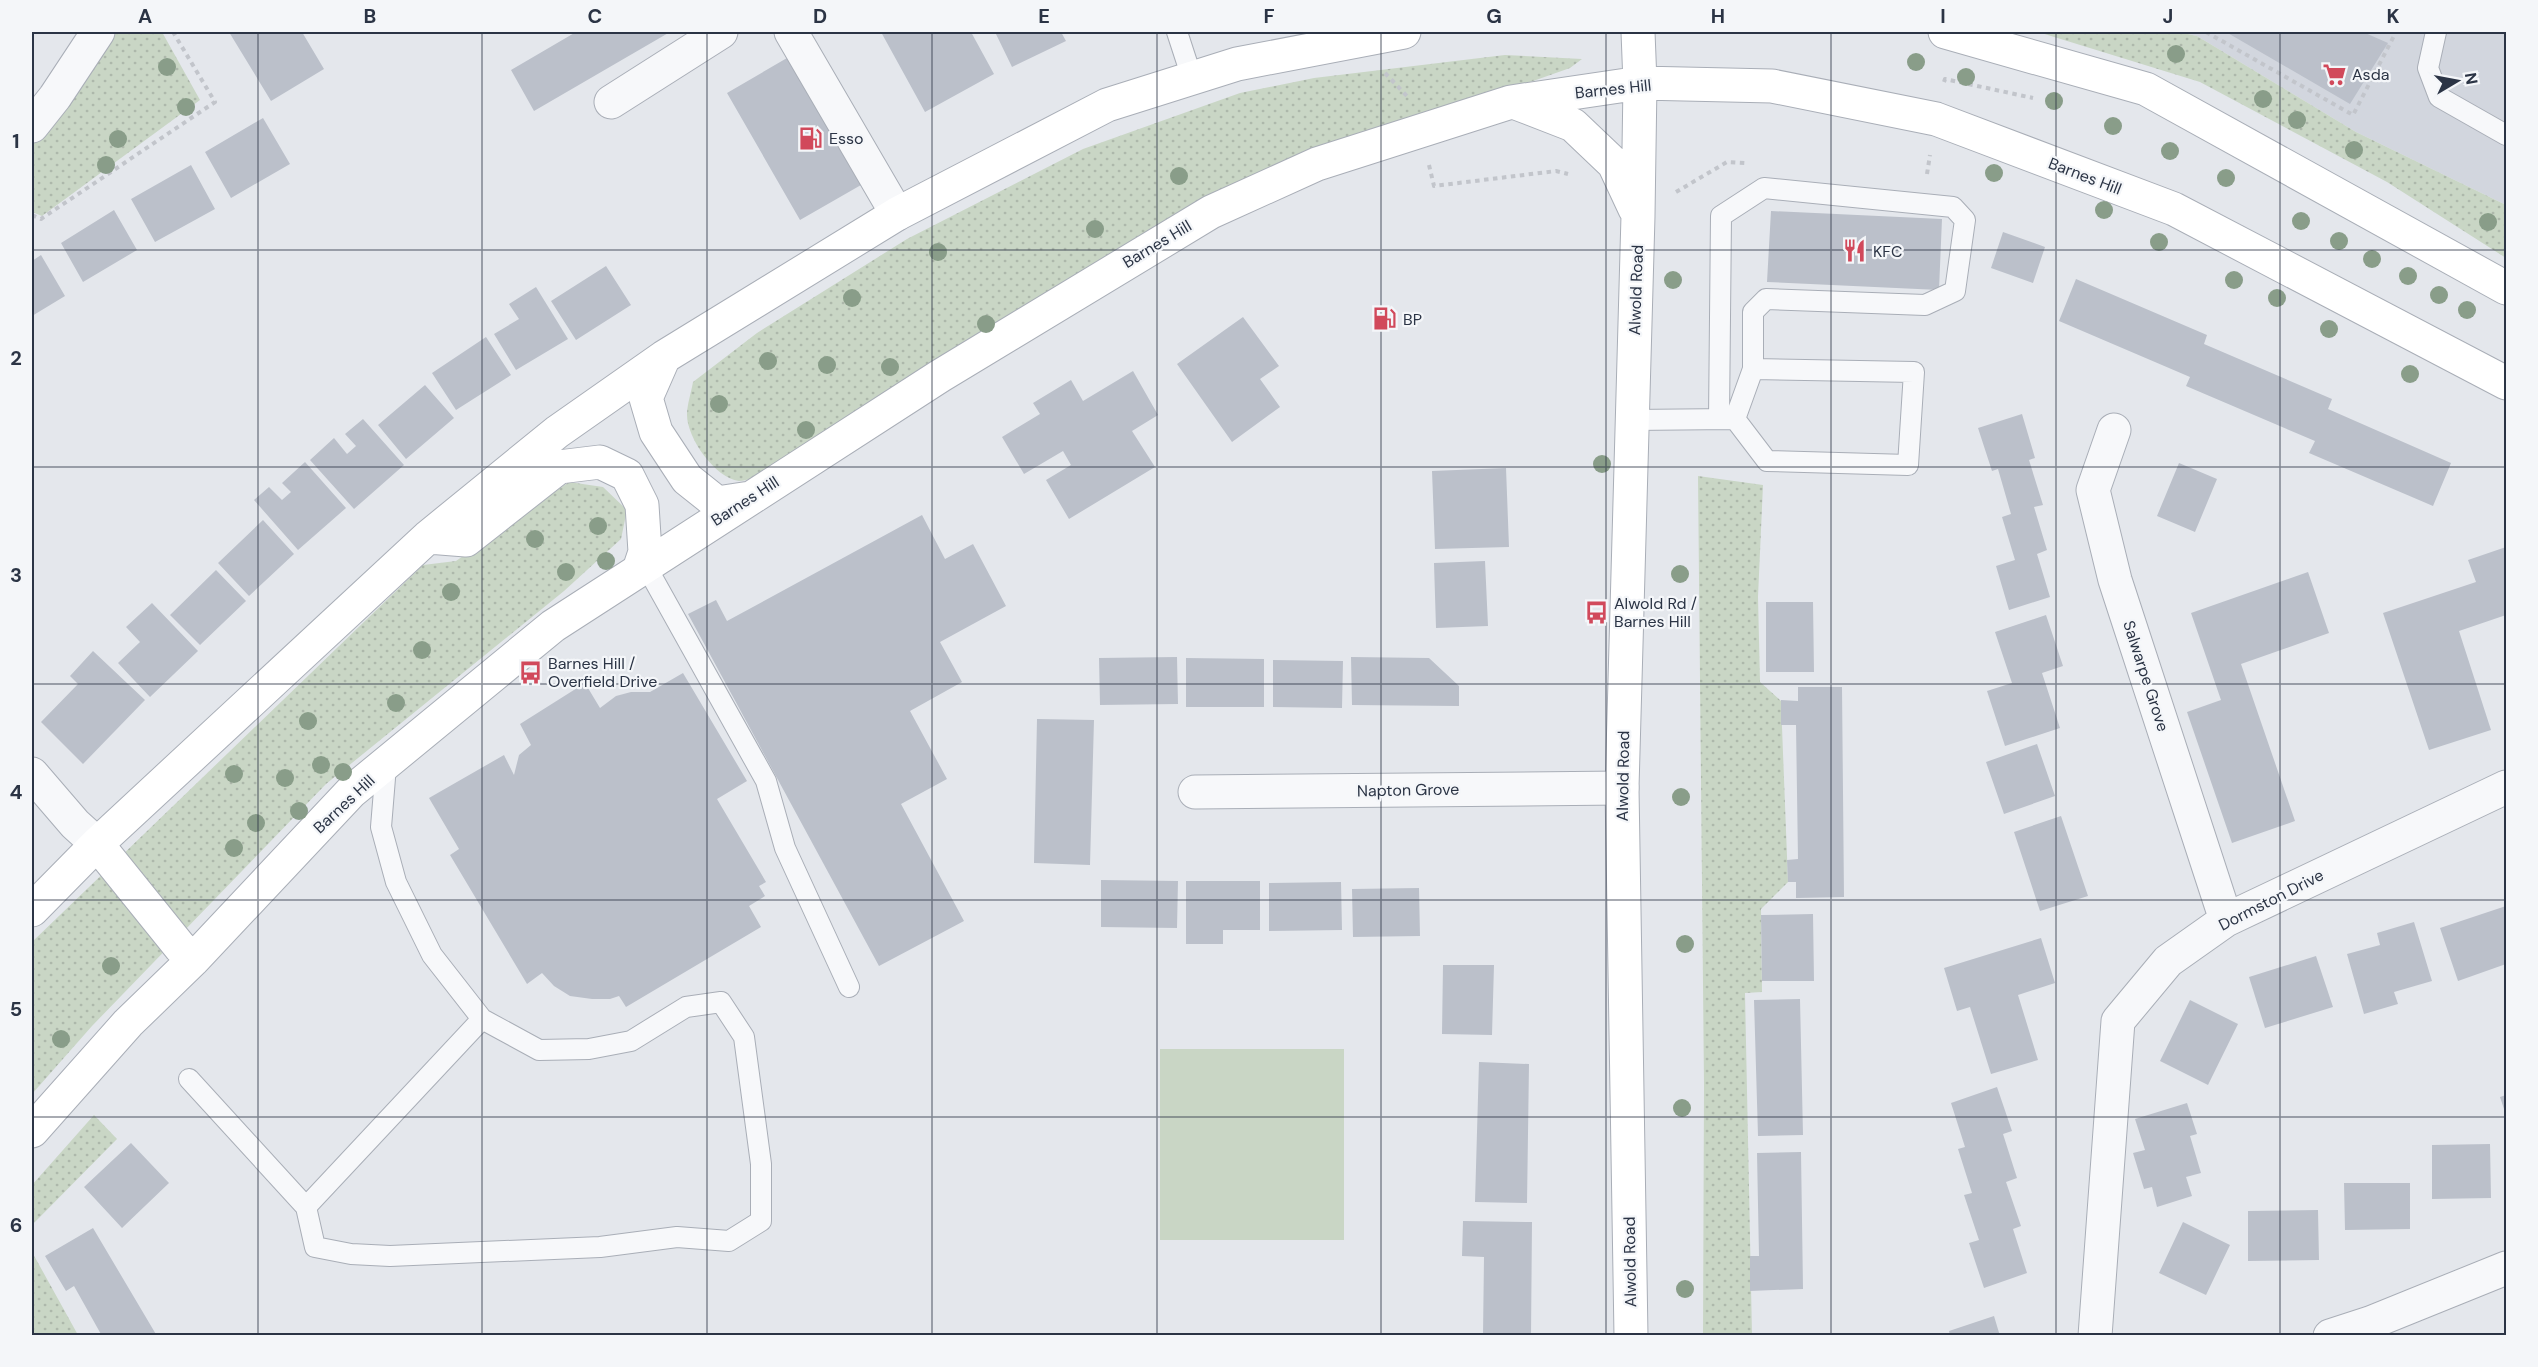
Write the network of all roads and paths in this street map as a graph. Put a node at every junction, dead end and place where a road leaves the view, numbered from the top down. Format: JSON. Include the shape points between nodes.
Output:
{"nodes":[{"id":1,"x":98,"y":32,"type":"edge"},
{"id":2,"x":173,"y":32,"type":"edge"},
{"id":3,"x":721,"y":32,"type":"edge"},
{"id":4,"x":791,"y":32,"type":"edge"},
{"id":5,"x":1177,"y":32,"type":"edge"},
{"id":6,"x":1404,"y":32,"type":"edge"},
{"id":7,"x":1638,"y":32,"type":"edge"},
{"id":8,"x":1945,"y":32,"type":"edge"},
{"id":9,"x":2206,"y":32,"type":"edge"},
{"id":10,"x":2396,"y":32,"type":"edge"},
{"id":11,"x":2436,"y":32,"type":"edge"},
{"id":12,"x":1192,"y":78,"type":"junction"},
{"id":13,"x":1640,"y":83,"type":"junction"},
{"id":14,"x":611,"y":102,"type":"dead end"},
{"id":15,"x":1511,"y":102,"type":"junction"},
{"id":16,"x":32,"y":126,"type":"edge"},
{"id":17,"x":2506,"y":135,"type":"edge"},
{"id":18,"x":1574,"y":176,"type":"dead end"},
{"id":19,"x":1434,"y":186,"type":"dead end"},
{"id":20,"x":897,"y":214,"type":"junction"},
{"id":21,"x":32,"y":215,"type":"edge"},
{"id":22,"x":1638,"y":216,"type":"junction"},
{"id":23,"x":2506,"y":288,"type":"edge"},
{"id":24,"x":664,"y":357,"type":"junction"},
{"id":25,"x":1753,"y":369,"type":"junction"},
{"id":26,"x":2506,"y":383,"type":"edge"},
{"id":27,"x":1726,"y":419,"type":"junction"},
{"id":28,"x":1632,"y":420,"type":"junction"},
{"id":29,"x":2114,"y":430,"type":"dead end"},
{"id":30,"x":750,"y":498,"type":"junction"},
{"id":31,"x":428,"y":537,"type":"junction"},
{"id":32,"x":642,"y":568,"type":"junction"},
{"id":33,"x":386,"y":766,"type":"junction"},
{"id":34,"x":32,"y":774,"type":"edge"},
{"id":35,"x":2506,"y":787,"type":"edge"},
{"id":36,"x":1622,"y":788,"type":"junction"},
{"id":37,"x":1195,"y":792,"type":"dead end"},
{"id":38,"x":98,"y":844,"type":"junction"},
{"id":39,"x":32,"y":910,"type":"edge"},
{"id":40,"x":2226,"y":920,"type":"junction"},
{"id":41,"x":193,"y":960,"type":"junction"},
{"id":42,"x":849,"y":987,"type":"dead end"},
{"id":43,"x":482,"y":1019,"type":"junction"},
{"id":44,"x":189,"y":1079,"type":"dead end"},
{"id":45,"x":32,"y":1131,"type":"edge"},
{"id":46,"x":306,"y":1207,"type":"junction"},
{"id":47,"x":2506,"y":1268,"type":"edge"},
{"id":48,"x":2372,"y":1329,"type":"edge"},
{"id":49,"x":1631,"y":1335,"type":"edge"},
{"id":50,"x":2095,"y":1335,"type":"edge"},
{"id":51,"x":2330,"y":1335,"type":"edge"}],
"edges":[{"from":1,"to":16,"type":"street"},
{"from":2,"to":21,"type":"path","via":[[215,102],[41,219]]},
{"from":3,"to":14,"type":"street"},
{"from":4,"to":20,"type":"street"},
{"from":5,"to":12,"type":"lane"},
{"from":6,"to":12,"type":"main road","via":[[1237,64]]},
{"from":7,"to":13,"type":"main road","name":"Alwold Road"},
{"from":8,"to":23,"type":"main road","via":[[2146,89]]},
{"from":9,"to":10,"type":"path","via":[[2353,115]]},
{"from":11,"to":17,"type":"lane","via":[[2428,68],[2439,97]]},
{"from":12,"to":20,"type":"main road","via":[[1107,105]]},
{"from":13,"to":15,"type":"main road","name":"Barnes Hill"},
{"from":13,"to":22,"type":"main road","name":"Alwold Road"},
{"from":13,"to":26,"type":"main road","name":"Barnes Hill","via":[[1772,86],[1936,119],[2174,209]]},
{"from":15,"to":22,"type":"main road","name":"Alwold Road","via":[[1574,125],[1614,164]]},
{"from":15,"to":30,"type":"main road","name":"Barnes Hill","via":[[1317,164],[1211,212],[940,375]]},
{"from":18,"to":19,"type":"path","via":[[1556,171]]},
{"from":20,"to":24,"type":"main road"},
{"from":22,"to":28,"type":"main road","name":"Alwold Road"},
{"from":24,"to":30,"type":"main road","via":[[646,398],[656,432],[687,479],[717,502]]},
{"from":24,"to":31,"type":"main road","via":[[557,432]]},
{"from":25,"to":27,"type":"lane"},
{"from":25,"to":27,"type":"lane","via":[[1914,372],[1908,465],[1767,462]]},
{"from":25,"to":27,"type":"lane","via":[[1753,312],[1766,298],[1925,305],[1955,291],[1965,220],[1953,207],[1764,188],[1721,216]]},
{"from":27,"to":28,"type":"lane"},
{"from":28,"to":36,"type":"main road","name":"Alwold Road"},
{"from":29,"to":40,"type":"street","name":"Salwarpe Grove","via":[[2093,490],[2115,580]]},
{"from":30,"to":32,"type":"main road","name":"Barnes Hill"},
{"from":31,"to":32,"type":"main road","via":[[466,540],[559,467],[600,462],[627,475],[642,505]]},
{"from":31,"to":38,"type":"main road"},
{"from":32,"to":33,"type":"main road","name":"Barnes Hill","via":[[553,626]]},
{"from":32,"to":42,"type":"lane","via":[[766,781],[785,848]]},
{"from":33,"to":41,"type":"main road","name":"Barnes Hill","via":[[351,792]]},
{"from":33,"to":43,"type":"lane","via":[[381,827],[396,882],[432,955]]},
{"from":34,"to":38,"type":"street","via":[[75,824]]},
{"from":35,"to":40,"type":"street","name":"Dormston Drive"},
{"from":36,"to":37,"type":"street","name":"Napton Grove"},
{"from":36,"to":49,"type":"main road","name":"Alwold Road"},
{"from":38,"to":39,"type":"main road"},
{"from":38,"to":41,"type":"main road"},
{"from":40,"to":50,"type":"street","name":"Dormston Drive","via":[[2168,961],[2118,1021]]},
{"from":41,"to":45,"type":"main road","name":"Barnes Hill","via":[[128,1023]]},
{"from":43,"to":46,"type":"lane"},
{"from":43,"to":46,"type":"lane","via":[[539,1050],[589,1049],[631,1041],[687,1007],[721,1002],[744,1037],[761,1164],[761,1221],[729,1240],[677,1238],[600,1247],[390,1256],[315,1247]]},
{"from":44,"to":46,"type":"lane"},
{"from":47,"to":48,"type":"street"},
{"from":48,"to":51,"type":"street"}]}
